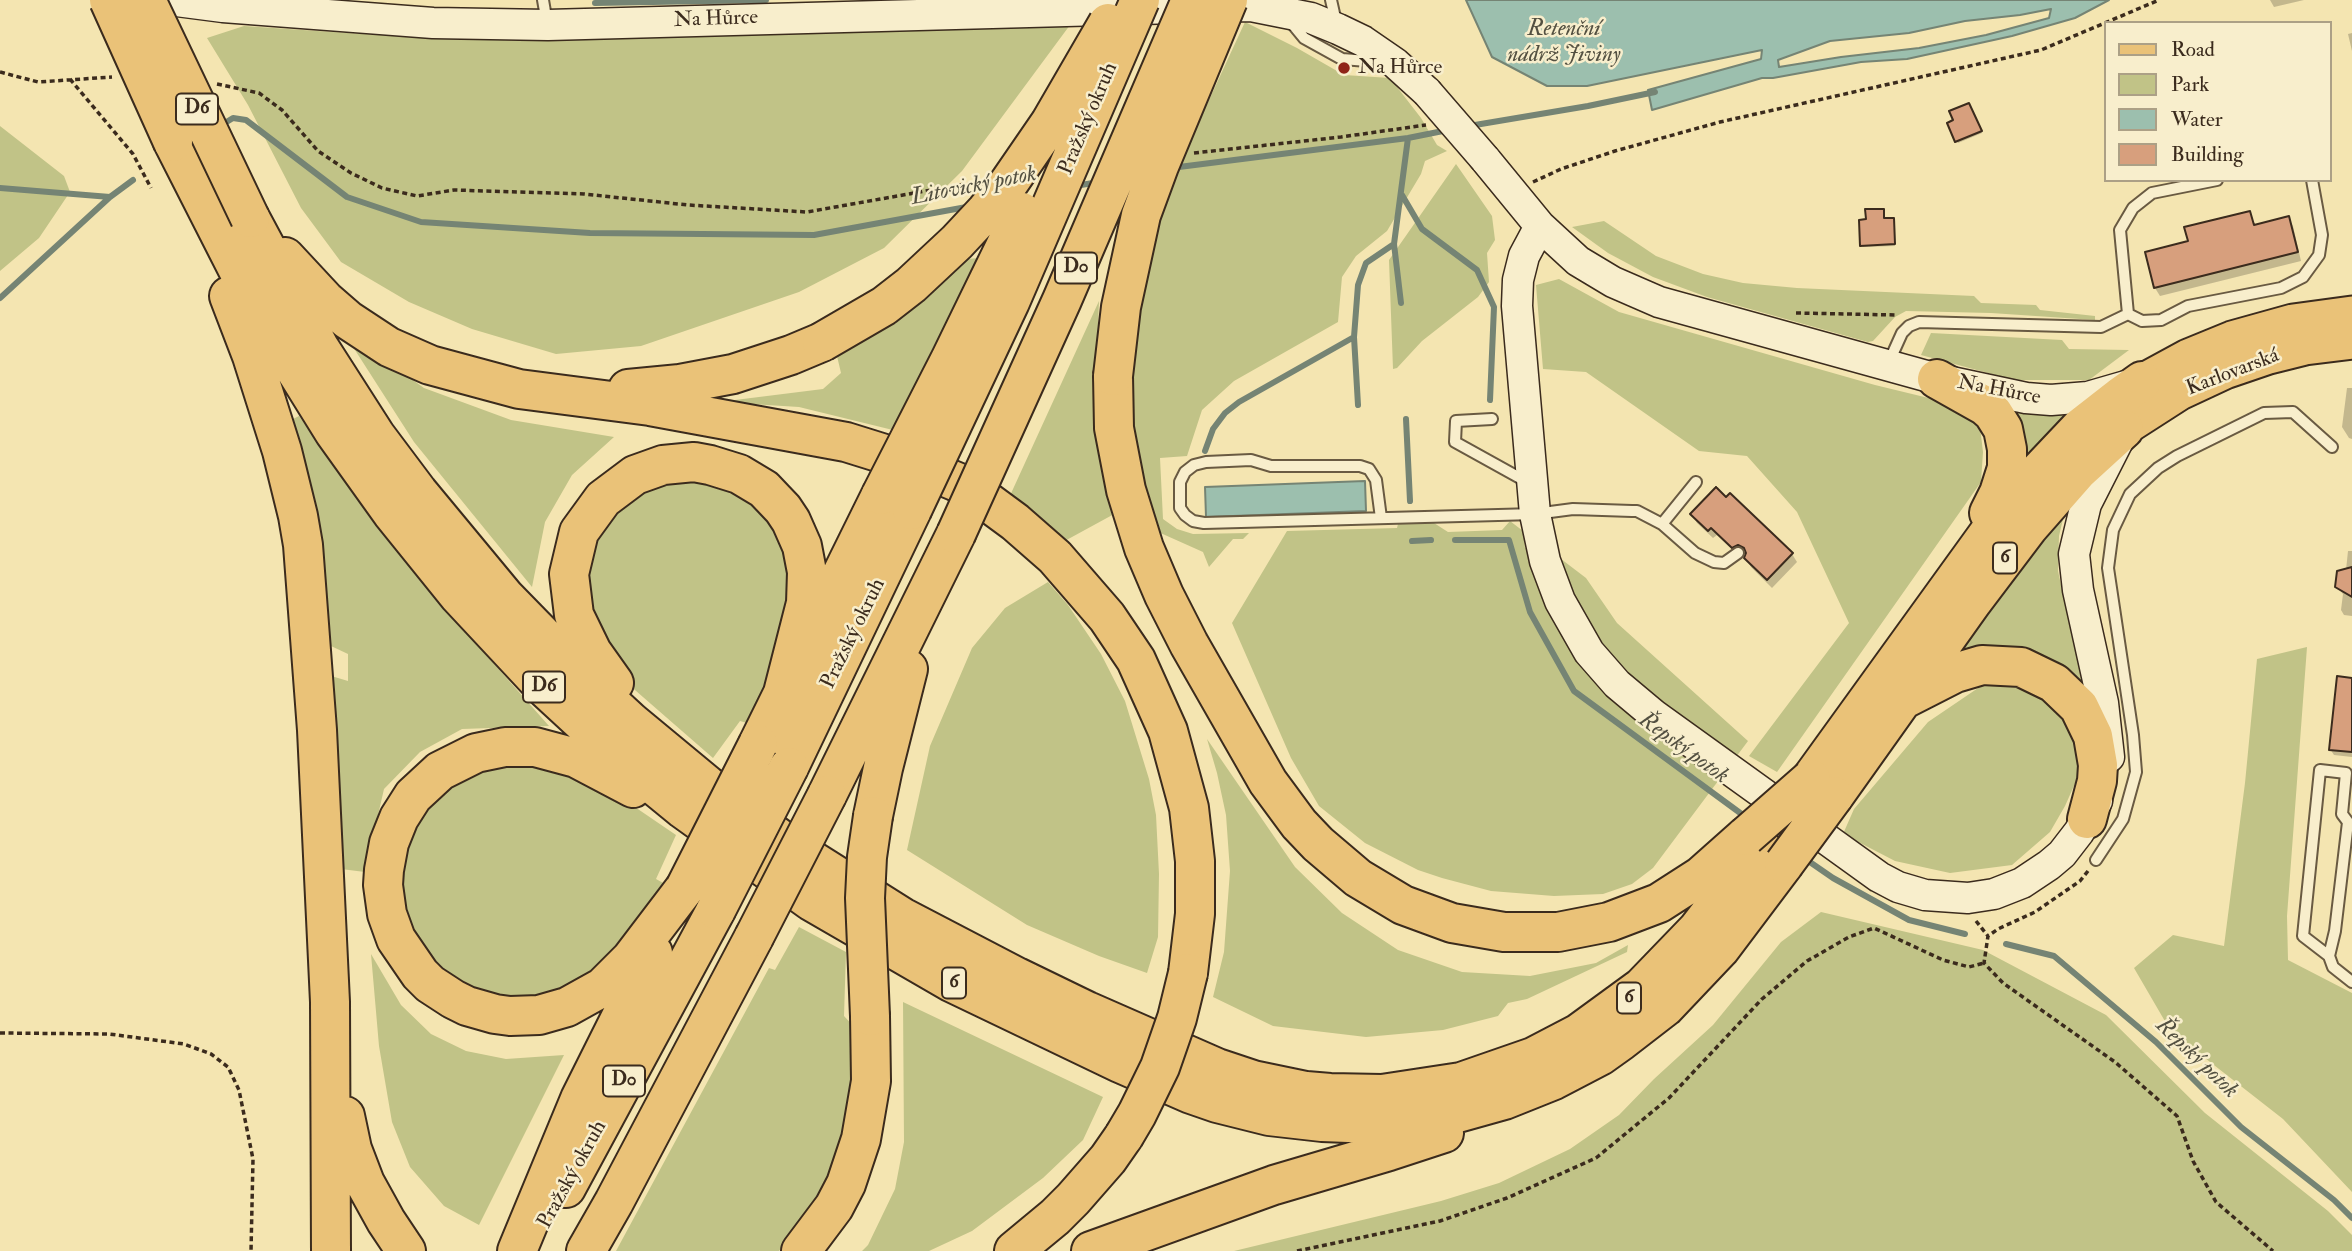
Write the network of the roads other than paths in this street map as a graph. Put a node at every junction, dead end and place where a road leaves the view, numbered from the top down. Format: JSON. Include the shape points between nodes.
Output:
{"nodes":[{"id":1,"x":109,"y":0,"type":"edge"},
{"id":2,"x":146,"y":0,"type":"edge"},
{"id":3,"x":169,"y":0,"type":"edge"},
{"id":4,"x":1140,"y":0,"type":"edge"},
{"id":5,"x":1191,"y":0,"type":"edge"},
{"id":6,"x":1228,"y":0,"type":"edge"},
{"id":7,"x":1282,"y":11,"type":"junction"},
{"id":8,"x":1104,"y":12,"type":"edge"},
{"id":9,"x":545,"y":13,"type":"edge"},
{"id":10,"x":1335,"y":14,"type":"edge"},
{"id":11,"x":1395,"y":63,"type":"junction"},
{"id":12,"x":2207,"y":182,"type":"edge"},
{"id":13,"x":2312,"y":182,"type":"edge"},
{"id":14,"x":1541,"y":226,"type":"junction"},
{"id":15,"x":225,"y":229,"type":"junction"},
{"id":16,"x":2352,"y":313,"type":"edge"},
{"id":17,"x":2128,"y":314,"type":"junction"},
{"id":18,"x":2352,"y":342,"type":"edge"},
{"id":19,"x":1888,"y":364,"type":"junction"},
{"id":20,"x":1937,"y":379,"type":"junction"},
{"id":21,"x":2142,"y":381,"type":"junction"},
{"id":22,"x":552,"y":394,"type":"junction"},
{"id":23,"x":1492,"y":419,"type":"dead end"},
{"id":24,"x":2124,"y":429,"type":"junction"},
{"id":25,"x":2332,"y":447,"type":"dead end"},
{"id":26,"x":1696,"y":482,"type":"dead end"},
{"id":27,"x":1532,"y":484,"type":"junction"},
{"id":28,"x":897,"y":502,"type":"junction"},
{"id":29,"x":1535,"y":514,"type":"junction"},
{"id":30,"x":1381,"y":518,"type":"junction"},
{"id":31,"x":1662,"y":524,"type":"junction"},
{"id":32,"x":1738,"y":553,"type":"dead end"},
{"id":33,"x":1959,"y":574,"type":"junction"},
{"id":34,"x":928,"y":589,"type":"junction"},
{"id":35,"x":782,"y":696,"type":"junction"},
{"id":36,"x":1901,"y":701,"type":"junction"},
{"id":37,"x":668,"y":754,"type":"junction"},
{"id":38,"x":1822,"y":788,"type":"junction"},
{"id":39,"x":2087,"y":819,"type":"junction"},
{"id":40,"x":719,"y":835,"type":"junction"},
{"id":41,"x":1764,"y":849,"type":"junction"},
{"id":42,"x":2096,"y":860,"type":"road end"},
{"id":43,"x":685,"y":888,"type":"junction"},
{"id":44,"x":2329,"y":956,"type":"junction"},
{"id":45,"x":2352,"y":982,"type":"edge"},
{"id":46,"x":330,"y":1002,"type":"junction"},
{"id":47,"x":1554,"y":1080,"type":"junction"},
{"id":48,"x":331,"y":1251,"type":"edge"},
{"id":49,"x":406,"y":1251,"type":"edge"},
{"id":50,"x":517,"y":1251,"type":"edge"},
{"id":51,"x":531,"y":1251,"type":"edge"},
{"id":52,"x":586,"y":1251,"type":"edge"},
{"id":53,"x":801,"y":1251,"type":"edge"},
{"id":54,"x":1014,"y":1251,"type":"edge"},
{"id":55,"x":1091,"y":1251,"type":"edge"}],
"edges":[{"from":1,"to":15,"type":"highway","number":"D6","bridge":true,"via":[[173,142]]},
{"from":2,"to":15,"type":"highway","number":"D6","bridge":true},
{"from":3,"to":9,"type":"main road","name":"Na Hůrce","via":[[433,23]]},
{"from":4,"to":28,"type":"highway","name":"Pražský okruh","number":"D0","bridge":true,"via":[[1010,302]]},
{"from":5,"to":34,"type":"highway","number":"D0","bridge":true,"via":[[1068,288]]},
{"from":6,"to":41,"type":"highway","bridge":true,"via":[[1158,166],[1136,233],[1114,355],[1112,401],[1118,452],[1144,548],[1189,644],[1268,782],[1327,853],[1358,878],[1427,915],[1478,929],[1531,933],[1584,928],[1622,918]]},
{"from":7,"to":8,"type":"main road","name":"Na Hůrce","via":[[1251,6]]},
{"from":7,"to":10,"type":"main road","name":"Na Hůrce","via":[[1311,18]]},
{"from":7,"to":11,"type":"lane","via":[[1304,38],[1342,59]]},
{"from":8,"to":9,"type":"main road","name":"Na Hůrce"},
{"from":8,"to":22,"type":"highway","bridge":true,"via":[[1044,133],[1006,187],[911,285],[884,306],[822,342],[761,366],[662,386]]},
{"from":8,"to":28,"type":"highway","bridge":true,"via":[[1063,124],[951,358]]},
{"from":10,"to":11,"type":"main road","name":"Na Hůrce"},
{"from":11,"to":14,"type":"main road","name":"Na Hůrce","bridge":true,"via":[[1427,92]]},
{"from":12,"to":17,"type":"lane","via":[[2152,193],[2133,208],[2120,230]]},
{"from":13,"to":17,"type":"lane","via":[[2322,235],[2319,255],[2303,277],[2281,289],[2188,306],[2161,320],[2142,321]]},
{"from":14,"to":19,"type":"main road","name":"Na Hůrce","via":[[1595,272],[1659,302]]},
{"from":14,"to":27,"type":"main road","via":[[1524,256],[1517,289]]},
{"from":15,"to":22,"type":"highway","via":[[389,347],[452,372]]},
{"from":15,"to":37,"type":"highway","number":"D6","via":[[319,347],[376,436],[437,518],[505,597],[591,685]]},
{"from":15,"to":40,"type":"highway","number":"D6","via":[[260,313],[334,432],[459,596],[544,687],[632,768]]},
{"from":15,"to":46,"type":"highway","via":[[303,545]]},
{"from":16,"to":21,"type":"main road","name":"Karlovarská","number":"6","via":[[2293,321],[2245,334],[2188,356]]},
{"from":17,"to":19,"type":"lane","via":[[2101,327],[1919,322],[1902,333]]},
{"from":18,"to":24,"type":"main road","name":"Karlovarská","number":"6","via":[[2305,348],[2225,372]]},
{"from":19,"to":20,"type":"main road","name":"Na Hůrce"},
{"from":20,"to":21,"type":"main road","name":"Na Hůrce","via":[[2051,400],[2088,397]]},
{"from":20,"to":33,"type":"highway","via":[[1993,413],[2003,429],[2007,449],[1999,493]]},
{"from":21,"to":33,"type":"highway","number":"6","via":[[2061,446]]},
{"from":22,"to":54,"type":"highway","bridge":true,"via":[[795,431],[932,471],[977,494],[1055,557],[1091,596],[1148,683],[1172,744],[1189,808],[1195,914],[1188,972],[1160,1067],[1124,1136],[1073,1199]]},
{"from":23,"to":27,"type":"lane","via":[[1456,421],[1455,442]]},
{"from":24,"to":36,"type":"highway","number":"6","via":[[2044,509]]},
{"from":24,"to":39,"type":"main road","via":[[2086,504],[2074,554],[2109,743],[2105,781]]},
{"from":25,"to":42,"type":"lane","via":[[2293,412],[2264,413],[2177,456],[2130,494],[2113,530],[2108,568],[2136,772],[2123,819]]},
{"from":26,"to":31,"type":"lane"},
{"from":27,"to":29,"type":"main road"},
{"from":28,"to":35,"type":"highway"},
{"from":28,"to":51,"type":"highway","name":"Pražský okruh","number":"D0","bridge":true,"via":[[789,767]]},
{"from":29,"to":30,"type":"lane"},
{"from":29,"to":31,"type":"lane","via":[[1573,509],[1637,512]]},
{"from":29,"to":39,"type":"main road","via":[[1560,601],[1589,652],[1617,684],[1888,883],[1940,898],[1994,894],[2049,865],[2071,844]]},
{"from":30,"to":30,"type":"lane","via":[[1376,480],[1360,466],[1206,462],[1194,465],[1180,482],[1180,508],[1193,521],[1204,523]]},
{"from":31,"to":32,"type":"lane","via":[[1695,553],[1714,562],[1724,563]]},
{"from":33,"to":38,"type":"highway","number":"6"},
{"from":34,"to":52,"type":"highway","number":"D0","bridge":true,"via":[[754,937]]},
{"from":34,"to":53,"type":"highway","bridge":true,"via":[[885,758],[867,857],[871,1081],[861,1139],[834,1207]]},
{"from":35,"to":37,"type":"highway","via":[[804,616],[807,587],[802,546],[783,509],[751,480],[710,465],[677,463],[635,475],[603,499],[579,532],[569,574],[571,599],[580,630],[599,663]]},
{"from":35,"to":43,"type":"highway","bridge":true},
{"from":36,"to":38,"type":"highway","number":"6"},
{"from":36,"to":39,"type":"highway","via":[[1955,673],[1982,665],[2021,667],[2044,676],[2079,707],[2093,736],[2097,781]]},
{"from":37,"to":41,"type":"highway","number":"6","via":[[824,869],[982,960],[1217,1068],[1279,1086],[1330,1093],[1382,1094],[1461,1082],[1533,1057],[1579,1033],[1661,970]]},
{"from":38,"to":41,"type":"highway","number":"6","bridge":true},
{"from":40,"to":43,"type":"highway","via":[[576,758],[535,747],[505,747],[464,758],[421,786],[393,830],[384,870],[387,914],[412,964],[430,984],[453,999],[510,1016],[539,1015],[567,1007],[603,987],[631,959]]},
{"from":40,"to":47,"type":"highway","number":"6","via":[[811,901],[939,976],[1070,1041],[1206,1100],[1295,1120],[1374,1124],[1478,1108]]},
{"from":41,"to":47,"type":"highway","number":"6","via":[[1720,950],[1674,998],[1621,1041]]},
{"from":43,"to":50,"type":"highway","via":[[580,1099]]},
{"from":44,"to":44,"type":"lane","via":[[2348,822],[2342,814],[2346,773],[2320,770],[2303,936]]},
{"from":44,"to":45,"type":"lane","via":[[2333,967]]},
{"from":46,"to":48,"type":"highway"},
{"from":46,"to":49,"type":"highway","via":[[352,1149],[365,1183]]},
{"from":47,"to":55,"type":"highway","via":[[1500,1111],[1433,1136],[1274,1185]]}]}
